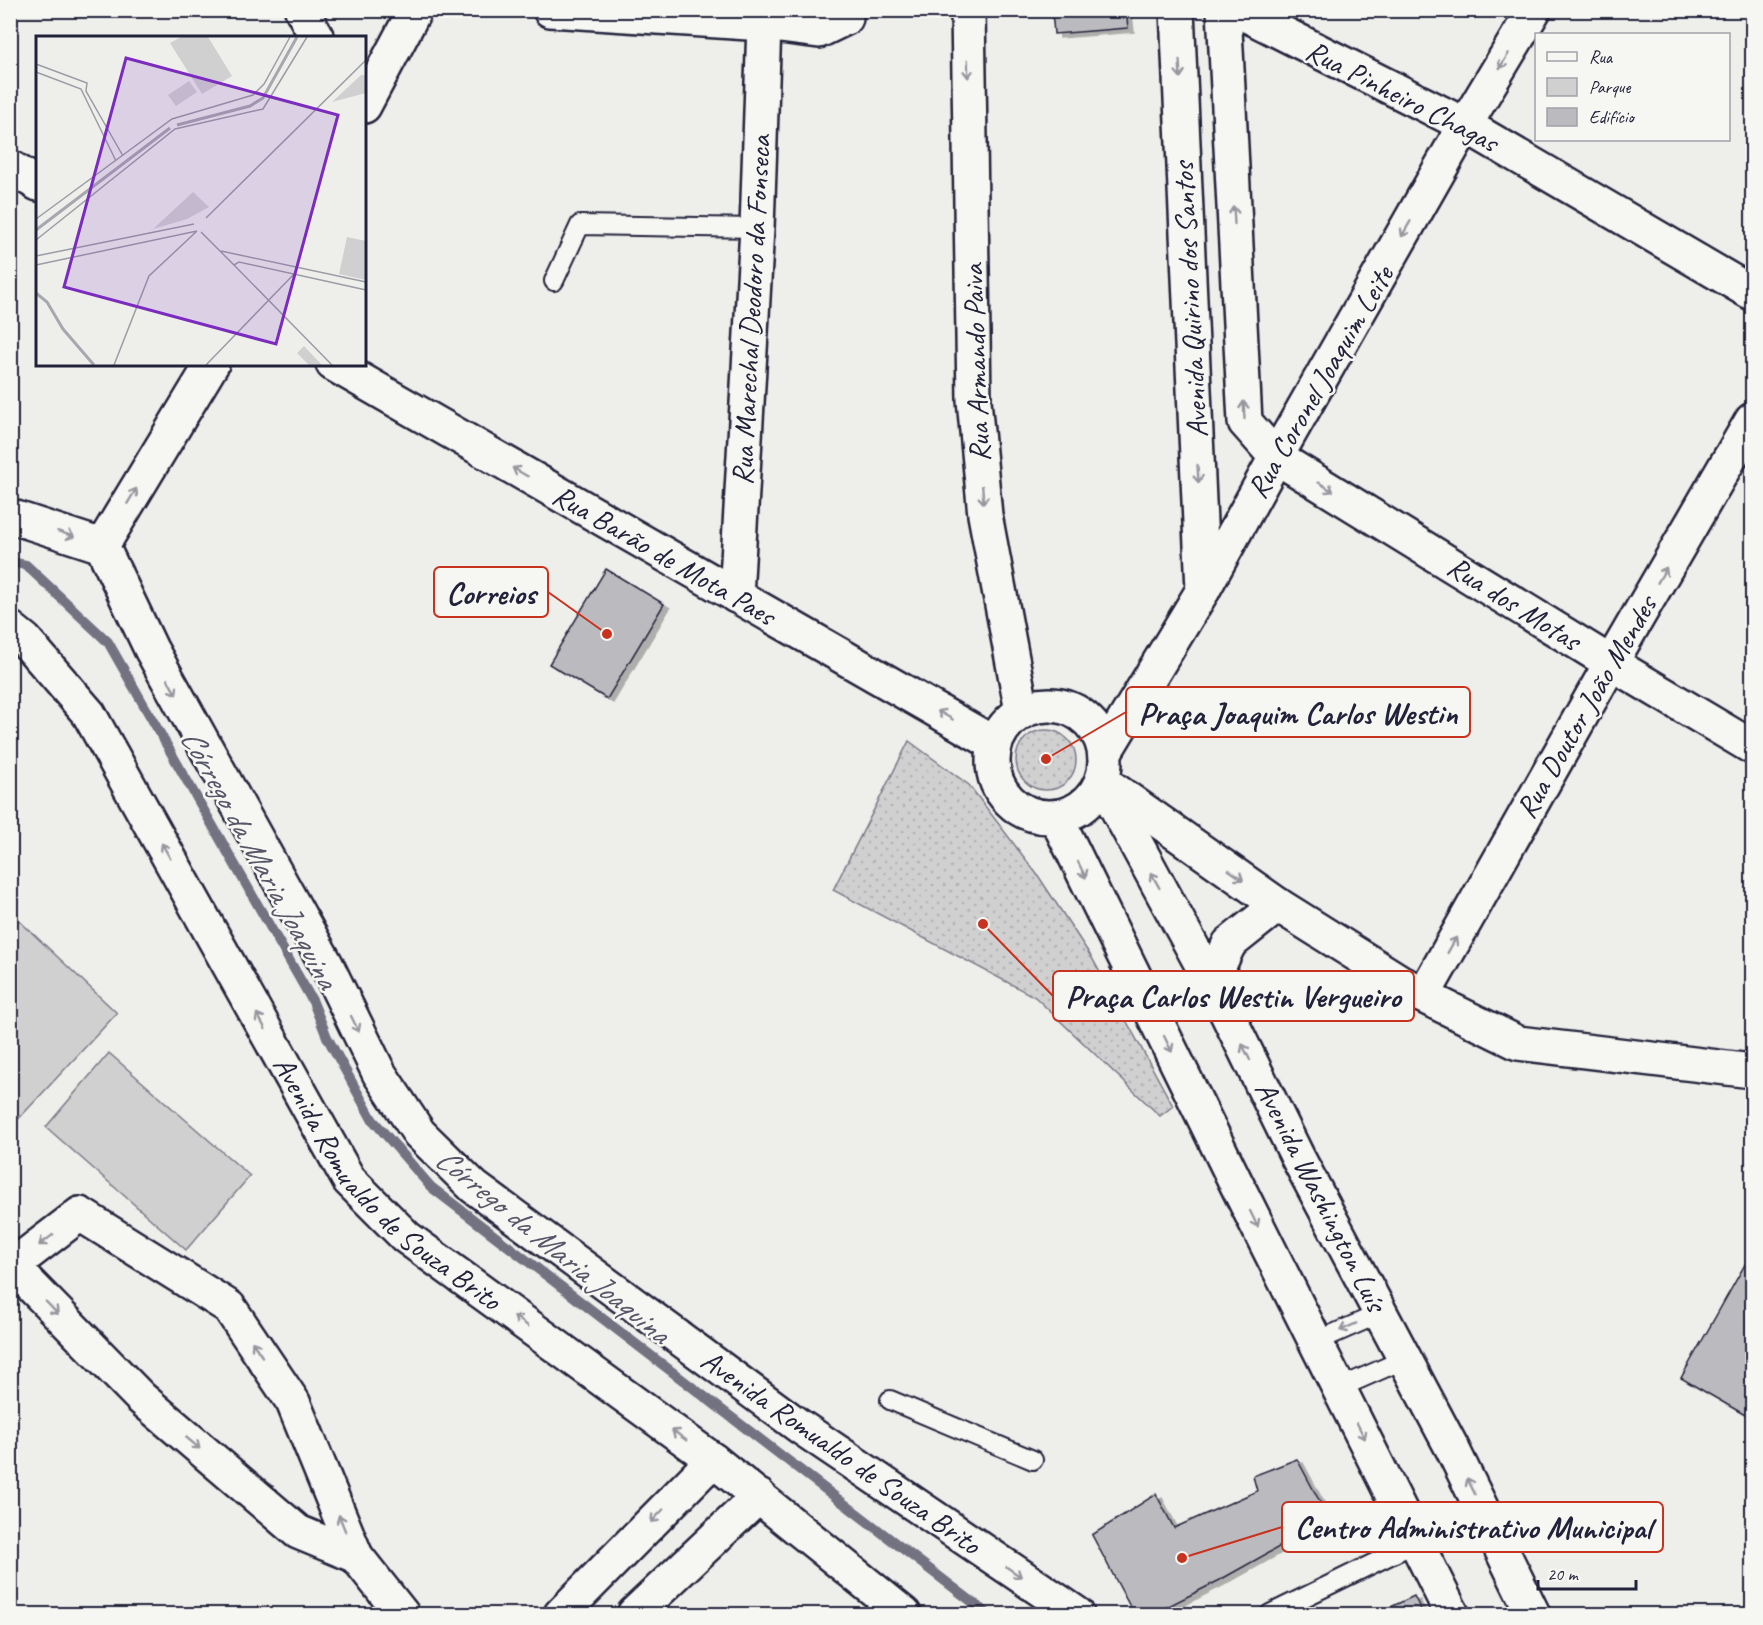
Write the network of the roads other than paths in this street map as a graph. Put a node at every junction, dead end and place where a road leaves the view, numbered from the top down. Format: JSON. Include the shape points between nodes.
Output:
{"nodes":[{"id":1,"x":302,"y":10,"type":"edge"},
{"id":2,"x":415,"y":10,"type":"edge"},
{"id":3,"x":550,"y":10,"type":"edge"},
{"id":4,"x":846,"y":10,"type":"edge"},
{"id":5,"x":968,"y":10,"type":"edge"},
{"id":6,"x":1177,"y":10,"type":"edge"},
{"id":7,"x":1224,"y":10,"type":"edge"},
{"id":8,"x":1237,"y":10,"type":"edge"},
{"id":9,"x":1534,"y":10,"type":"edge"},
{"id":10,"x":760,"y":17,"type":"edge"},
{"id":11,"x":316,"y":36,"type":"edge"},
{"id":12,"x":366,"y":102,"type":"edge"},
{"id":13,"x":1465,"y":126,"type":"junction"},
{"id":14,"x":10,"y":167,"type":"edge"},
{"id":15,"x":36,"y":183,"type":"edge"},
{"id":16,"x":757,"y":228,"type":"junction"},
{"id":17,"x":554,"y":281,"type":"dead end"},
{"id":18,"x":1752,"y":293,"type":"edge"},
{"id":19,"x":211,"y":366,"type":"edge"},
{"id":20,"x":336,"y":366,"type":"edge"},
{"id":21,"x":1752,"y":420,"type":"edge"},
{"id":22,"x":1276,"y":457,"type":"junction"},
{"id":23,"x":10,"y":516,"type":"edge"},
{"id":24,"x":102,"y":546,"type":"junction"},
{"id":25,"x":1203,"y":590,"type":"junction"},
{"id":26,"x":736,"y":596,"type":"junction"},
{"id":27,"x":10,"y":628,"type":"edge"},
{"id":28,"x":1611,"y":663,"type":"junction"},
{"id":29,"x":1022,"y":711,"type":"junction"},
{"id":30,"x":995,"y":744,"type":"junction"},
{"id":31,"x":1752,"y":747,"type":"edge"},
{"id":32,"x":1103,"y":767,"type":"junction"},
{"id":33,"x":1056,"y":817,"type":"junction"},
{"id":34,"x":1278,"y":905,"type":"junction"},
{"id":35,"x":1215,"y":989,"type":"junction"},
{"id":36,"x":1423,"y":996,"type":"junction"},
{"id":37,"x":1752,"y":1071,"type":"edge"},
{"id":38,"x":11,"y":1266,"type":"edge"},
{"id":39,"x":1381,"y":1313,"type":"junction"},
{"id":40,"x":1316,"y":1342,"type":"junction"},
{"id":41,"x":1405,"y":1359,"type":"junction"},
{"id":42,"x":1340,"y":1388,"type":"junction"},
{"id":43,"x":890,"y":1400,"type":"dead end"},
{"id":44,"x":713,"y":1460,"type":"junction"},
{"id":45,"x":1033,"y":1460,"type":"dead end"},
{"id":46,"x":759,"y":1496,"type":"junction"},
{"id":47,"x":1417,"y":1542,"type":"junction"},
{"id":48,"x":356,"y":1556,"type":"junction"},
{"id":49,"x":402,"y":1614,"type":"edge"},
{"id":50,"x":561,"y":1614,"type":"edge"},
{"id":51,"x":634,"y":1614,"type":"edge"},
{"id":52,"x":904,"y":1614,"type":"edge"},
{"id":53,"x":1077,"y":1614,"type":"edge"},
{"id":54,"x":1270,"y":1614,"type":"edge"},
{"id":55,"x":1452,"y":1614,"type":"edge"},
{"id":56,"x":1533,"y":1614,"type":"edge"}],
"edges":[{"from":1,"to":11,"type":"main road"},
{"from":2,"to":12,"type":"main road"},
{"from":3,"to":10,"type":"main road"},
{"from":4,"to":10,"type":"main road","via":[[846,18],[819,31]]},
{"from":5,"to":29,"type":"main road","name":"Rua Armando Paiva","one_way":true,"via":[[974,400],[985,515]]},
{"from":6,"to":25,"type":"main road","name":"Avenida Quirino dos Santos","one_way":true},
{"from":22,"to":7,"type":"main road","name":"Avenida Quirino dos Santos","one_way":true,"via":[[1245,422]]},
{"from":8,"to":13,"type":"main road","name":"Rua Pinheiro Chagas"},
{"from":9,"to":13,"type":"main road","name":"Rua Coronel Joaquim Leite","one_way":true},
{"from":10,"to":16,"type":"main road","name":"Rua Marechal Deodoro da Fonseca"},
{"from":13,"to":18,"type":"main road","name":"Rua Pinheiro Chagas"},
{"from":13,"to":22,"type":"main road","name":"Rua Coronel Joaquim Leite","one_way":true},
{"from":14,"to":15,"type":"main road"},
{"from":16,"to":17,"type":"lane","via":[[580,225]]},
{"from":16,"to":26,"type":"main road","name":"Rua Marechal Deodoro da Fonseca"},
{"from":24,"to":19,"type":"main road","one_way":true},
{"from":26,"to":20,"type":"main road","name":"Rua Barão de Mota Paes","one_way":true},
{"from":28,"to":21,"type":"main road","name":"Rua Doutor João Mendes","one_way":true},
{"from":22,"to":25,"type":"main road","name":"Rua Coronel Joaquim Leite"},
{"from":22,"to":28,"type":"main road","name":"Rua dos Motas","one_way":true},
{"from":23,"to":24,"type":"main road","one_way":true},
{"from":24,"to":53,"type":"main road","name":"Avenida Romualdo de Souza Brito","one_way":true,"via":[[151,650],[326,964],[379,1072],[419,1133],[474,1187],[799,1426]]},
{"from":25,"to":32,"type":"main road","name":"Rua Coronel Joaquim Leite"},
{"from":30,"to":26,"type":"main road","name":"Rua Barão de Mota Paes","one_way":true},
{"from":44,"to":27,"type":"main road","name":"Avenida Romualdo de Souza Brito","one_way":true,"via":[[406,1237],[349,1179],[89,714]]},
{"from":28,"to":31,"type":"main road","name":"Rua dos Motas"},
{"from":36,"to":28,"type":"main road","name":"Rua Doutor João Mendes","one_way":true},
{"from":29,"to":30,"type":"main road","via":[[1010,720]]},
{"from":29,"to":32,"type":"main road","via":[[1039,705],[1074,710],[1099,735]]},
{"from":30,"to":33,"type":"main road","via":[[993,763],[1006,797],[1020,809]]},
{"from":32,"to":33,"type":"main road","via":[[1095,795],[1084,806]]},
{"from":32,"to":34,"type":"main road","one_way":true},
{"from":35,"to":32,"type":"main road","name":"Avenida Washington Luís","one_way":true},
{"from":33,"to":40,"type":"main road","one_way":true},
{"from":34,"to":35,"type":"main road","via":[[1229,944],[1219,966]]},
{"from":34,"to":36,"type":"main road"},
{"from":39,"to":35,"type":"main road","name":"Avenida Washington Luís","one_way":true,"via":[[1298,1158]]},
{"from":36,"to":37,"type":"main road","via":[[1518,1043]]},
{"from":38,"to":48,"type":"main road","one_way":true,"via":[[141,1398],[298,1532]]},
{"from":48,"to":38,"type":"main road","one_way":true,"via":[[293,1402],[229,1307],[80,1214]]},
{"from":39,"to":40,"type":"lane","one_way":true},
{"from":39,"to":41,"type":"main road","name":"Avenida Washington Luís"},
{"from":40,"to":42,"type":"main road"},
{"from":41,"to":42,"type":"lane"},
{"from":56,"to":41,"type":"main road","name":"Avenida Washington Luís","one_way":true},
{"from":42,"to":47,"type":"main road","one_way":true},
{"from":43,"to":45,"type":"lane"},
{"from":44,"to":46,"type":"main road","name":"Avenida Romualdo de Souza Brito"},
{"from":44,"to":50,"type":"main road","one_way":true},
{"from":46,"to":51,"type":"main road"},
{"from":46,"to":52,"type":"main road","name":"Avenida Romualdo de Souza Brito"},
{"from":47,"to":54,"type":"lane"},
{"from":47,"to":55,"type":"main road"},
{"from":48,"to":49,"type":"main road"}]}
